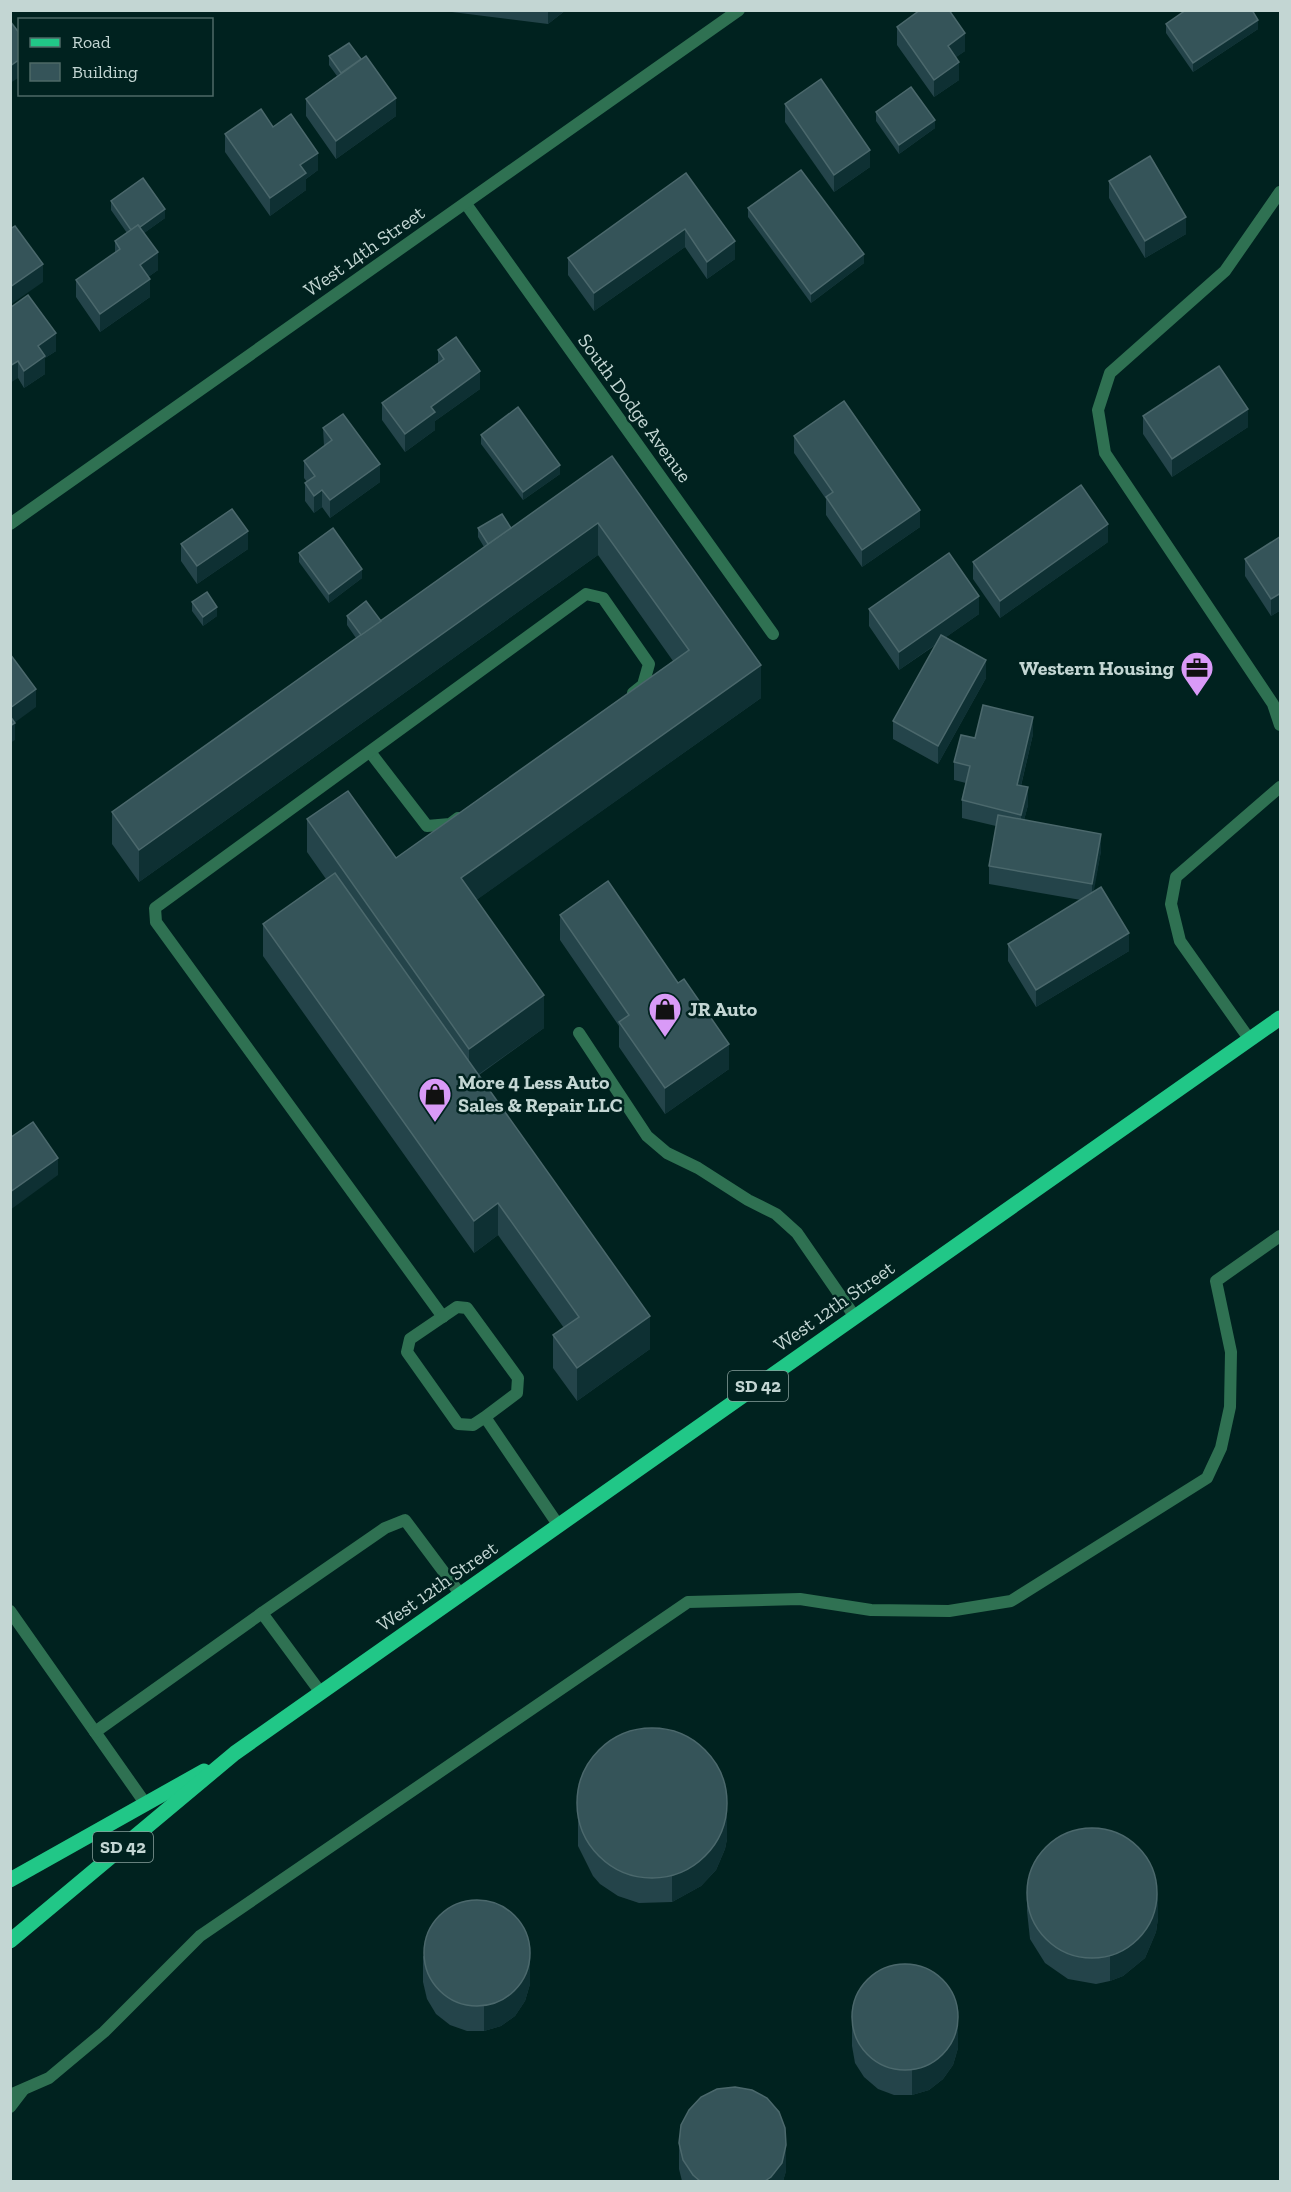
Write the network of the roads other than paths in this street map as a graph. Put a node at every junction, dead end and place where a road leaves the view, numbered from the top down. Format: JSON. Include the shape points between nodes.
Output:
{"nodes":[{"id":1,"x":740,"y":10,"type":"edge"},
{"id":2,"x":1281,"y":192,"type":"edge"},
{"id":3,"x":466,"y":204,"type":"junction"},
{"id":4,"x":10,"y":524,"type":"edge"},
{"id":5,"x":773,"y":634,"type":"dead end"},
{"id":6,"x":624,"y":699,"type":"edge"},
{"id":7,"x":1281,"y":725,"type":"edge"},
{"id":8,"x":370,"y":752,"type":"junction"},
{"id":9,"x":1281,"y":787,"type":"edge"},
{"id":10,"x":469,"y":810,"type":"edge"},
{"id":11,"x":1281,"y":1018,"type":"edge"},
{"id":12,"x":579,"y":1033,"type":"dead end"},
{"id":13,"x":1250,"y":1040,"type":"junction"},
{"id":14,"x":1281,"y":1236,"type":"edge"},
{"id":15,"x":443,"y":1317,"type":"junction"},
{"id":16,"x":855,"y":1317,"type":"junction"},
{"id":17,"x":485,"y":1417,"type":"junction"},
{"id":18,"x":559,"y":1526,"type":"junction"},
{"id":19,"x":460,"y":1595,"type":"junction"},
{"id":20,"x":10,"y":1611,"type":"edge"},
{"id":21,"x":262,"y":1613,"type":"junction"},
{"id":22,"x":321,"y":1693,"type":"junction"},
{"id":23,"x":95,"y":1732,"type":"junction"},
{"id":24,"x":235,"y":1754,"type":"junction"},
{"id":25,"x":145,"y":1803,"type":"junction"},
{"id":26,"x":10,"y":1880,"type":"edge"},
{"id":27,"x":10,"y":1941,"type":"edge"},
{"id":28,"x":24,"y":2089,"type":"junction"},
{"id":29,"x":10,"y":2095,"type":"edge"},
{"id":30,"x":10,"y":2107,"type":"edge"}],
"edges":[{"from":1,"to":3,"type":"street","name":"West 14th Street"},
{"from":2,"to":7,"type":"street","via":[[1225,271],[1110,373],[1098,410],[1105,453],[1273,704]]},
{"from":3,"to":4,"type":"street","name":"West 14th Street"},
{"from":3,"to":5,"type":"street","name":"South Dodge Avenue"},
{"from":6,"to":8,"type":"street","via":[[643,685],[649,664],[603,598],[586,594]]},
{"from":8,"to":10,"type":"street","via":[[427,826],[450,824]]},
{"from":8,"to":15,"type":"street","via":[[155,908],[156,922]]},
{"from":9,"to":13,"type":"street","via":[[1176,877],[1171,904],[1180,941]]},
{"from":11,"to":13,"type":"main road","name":"West 12th Street","number":"SD 42"},
{"from":12,"to":16,"type":"street","via":[[647,1136],[667,1153],[776,1214],[797,1233]]},
{"from":13,"to":16,"type":"main road","name":"West 12th Street","number":"SD 42"},
{"from":14,"to":28,"type":"street","via":[[1216,1281],[1231,1352],[1230,1407],[1221,1448],[1207,1478],[1011,1601],[949,1611],[871,1610],[800,1599],[688,1602],[200,1936],[104,2032],[49,2078]]},
{"from":15,"to":17,"type":"street","via":[[457,1307],[467,1308],[518,1378],[517,1393]]},
{"from":15,"to":17,"type":"street","via":[[410,1339],[407,1352],[459,1424],[473,1425]]},
{"from":16,"to":18,"type":"main road","name":"West 12th Street","number":"SD 42"},
{"from":17,"to":18,"type":"street"},
{"from":18,"to":19,"type":"main road","name":"West 12th Street","number":"SD 42"},
{"from":19,"to":21,"type":"street","via":[[405,1520],[385,1528]]},
{"from":19,"to":22,"type":"main road","name":"West 12th Street","number":"SD 42"},
{"from":20,"to":23,"type":"street"},
{"from":21,"to":22,"type":"street"},
{"from":21,"to":23,"type":"street"},
{"from":22,"to":24,"type":"main road","name":"West 12th Street","number":"SD 42"},
{"from":23,"to":25,"type":"street"},
{"from":24,"to":25,"type":"main road","name":"West 12th Street","number":"SD 42"},
{"from":24,"to":27,"type":"main road","name":"West 12th Street","number":"SD 42"},
{"from":25,"to":26,"type":"main road","name":"West 12th Street","number":"SD 42"},
{"from":28,"to":29,"type":"street"},
{"from":28,"to":30,"type":"street"}]}
